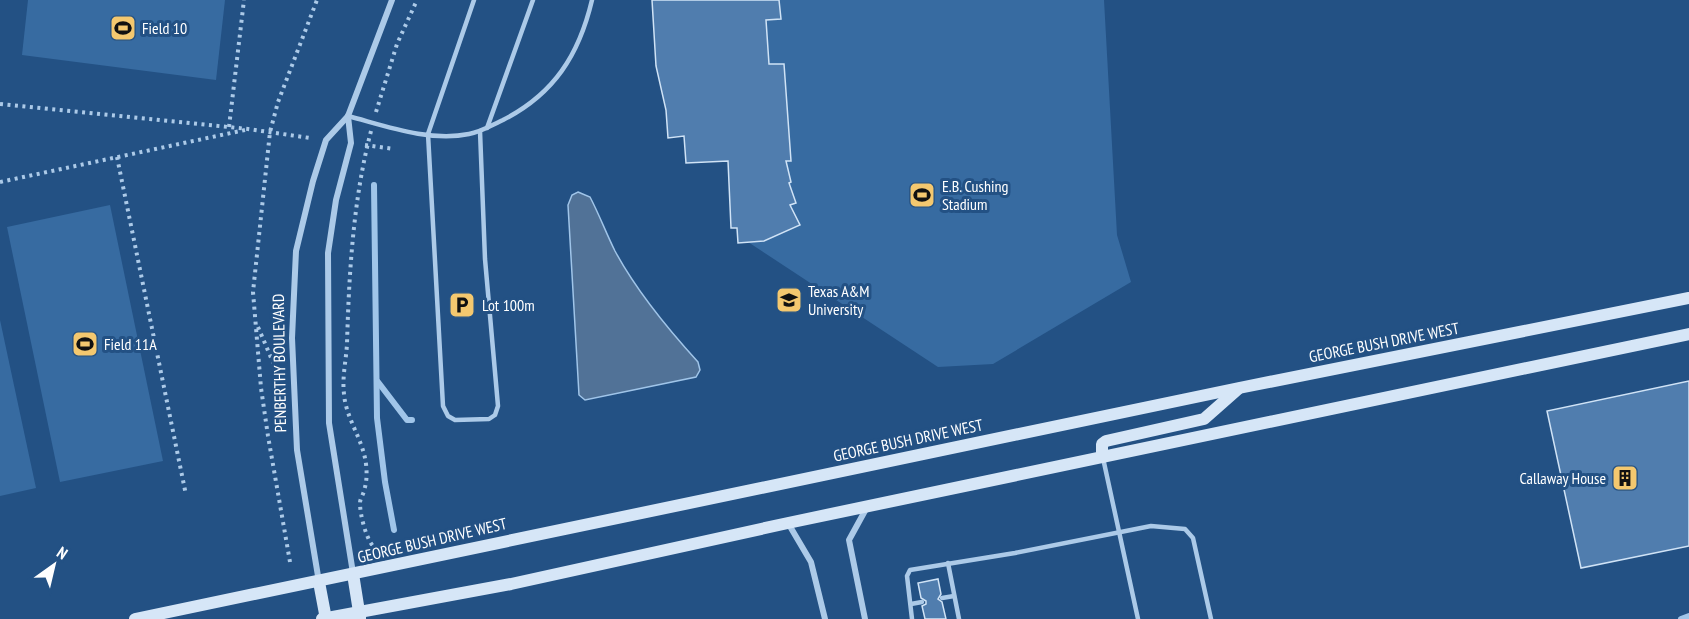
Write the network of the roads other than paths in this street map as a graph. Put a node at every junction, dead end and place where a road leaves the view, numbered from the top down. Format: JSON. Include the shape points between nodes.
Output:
{"nodes":[{"id":1,"x":392,"y":0,"type":"edge"},
{"id":2,"x":474,"y":0,"type":"edge"},
{"id":3,"x":533,"y":0,"type":"edge"},
{"id":4,"x":592,"y":0,"type":"edge"},
{"id":5,"x":348,"y":116,"type":"junction"},
{"id":6,"x":487,"y":128,"type":"junction"},
{"id":7,"x":480,"y":131,"type":"junction"},
{"id":8,"x":428,"y":134,"type":"junction"},
{"id":9,"x":1689,"y":298,"type":"edge"},
{"id":10,"x":1689,"y":334,"type":"edge"},
{"id":11,"x":1239,"y":388,"type":"junction"},
{"id":12,"x":1102,"y":457,"type":"junction"},
{"id":13,"x":867,"y":506,"type":"junction"},
{"id":14,"x":788,"y":523,"type":"junction"},
{"id":15,"x":1119,"y":532,"type":"junction"},
{"id":16,"x":948,"y":564,"type":"junction"},
{"id":17,"x":353,"y":574,"type":"junction"},
{"id":18,"x":319,"y":582,"type":"junction"},
{"id":19,"x":954,"y":596,"type":"junction"},
{"id":20,"x":942,"y":598,"type":"dead end"},
{"id":21,"x":922,"y":602,"type":"dead end"},
{"id":22,"x":911,"y":604,"type":"junction"},
{"id":23,"x":359,"y":615,"type":"edge"},
{"id":24,"x":135,"y":619,"type":"edge"},
{"id":25,"x":325,"y":619,"type":"edge"},
{"id":26,"x":825,"y":619,"type":"edge"},
{"id":27,"x":865,"y":619,"type":"edge"},
{"id":28,"x":912,"y":619,"type":"edge"},
{"id":29,"x":959,"y":619,"type":"edge"},
{"id":30,"x":1138,"y":619,"type":"edge"},
{"id":31,"x":1211,"y":619,"type":"edge"}],
"edges":[{"from":1,"to":5,"type":"street","name":"PENBERTHY BOULEVARD"},
{"from":2,"to":8,"type":"lane"},
{"from":3,"to":6,"type":"lane"},
{"from":4,"to":6,"type":"lane","via":[[585,28],[567,65],[521,110]]},
{"from":5,"to":8,"type":"lane"},
{"from":5,"to":17,"type":"street","name":"PENBERTHY BOULEVARD","via":[[351,143],[336,200],[328,253],[329,423]]},
{"from":5,"to":18,"type":"street","name":"PENBERTHY BOULEVARD","via":[[326,140],[296,250],[292,338],[297,450]]},
{"from":6,"to":7,"type":"lane"},
{"from":7,"to":8,"type":"lane","via":[[454,136]]},
{"from":7,"to":8,"type":"lane","via":[[485,259],[498,406],[495,414],[485,420],[452,419],[443,406]]},
{"from":9,"to":11,"type":"main road","name":"GEORGE BUSH DRIVE WEST"},
{"from":10,"to":12,"type":"main road"},
{"from":11,"to":12,"type":"main road","via":[[1204,419],[1106,441],[1102,444]]},
{"from":11,"to":17,"type":"main road","name":"GEORGE BUSH DRIVE WEST"},
{"from":12,"to":13,"type":"main road"},
{"from":12,"to":15,"type":"lane"},
{"from":13,"to":14,"type":"main road"},
{"from":13,"to":27,"type":"street","via":[[849,540]]},
{"from":14,"to":23,"type":"main road"},
{"from":14,"to":26,"type":"street","via":[[812,562]]},
{"from":15,"to":16,"type":"lane"},
{"from":15,"to":30,"type":"lane"},
{"from":15,"to":31,"type":"lane","via":[[1151,526],[1185,529],[1193,538]]},
{"from":16,"to":19,"type":"lane"},
{"from":16,"to":22,"type":"lane","via":[[910,570],[907,576]]},
{"from":17,"to":18,"type":"main road","name":"GEORGE BUSH DRIVE WEST"},
{"from":17,"to":23,"type":"main road","name":"PENBERTHY BOULEVARD"},
{"from":18,"to":24,"type":"main road","name":"GEORGE BUSH DRIVE WEST"},
{"from":18,"to":25,"type":"main road","name":"PENBERTHY BOULEVARD"},
{"from":19,"to":20,"type":"lane"},
{"from":19,"to":29,"type":"lane"},
{"from":21,"to":22,"type":"lane"},
{"from":22,"to":28,"type":"lane"},
{"from":23,"to":25,"type":"main road"}]}
